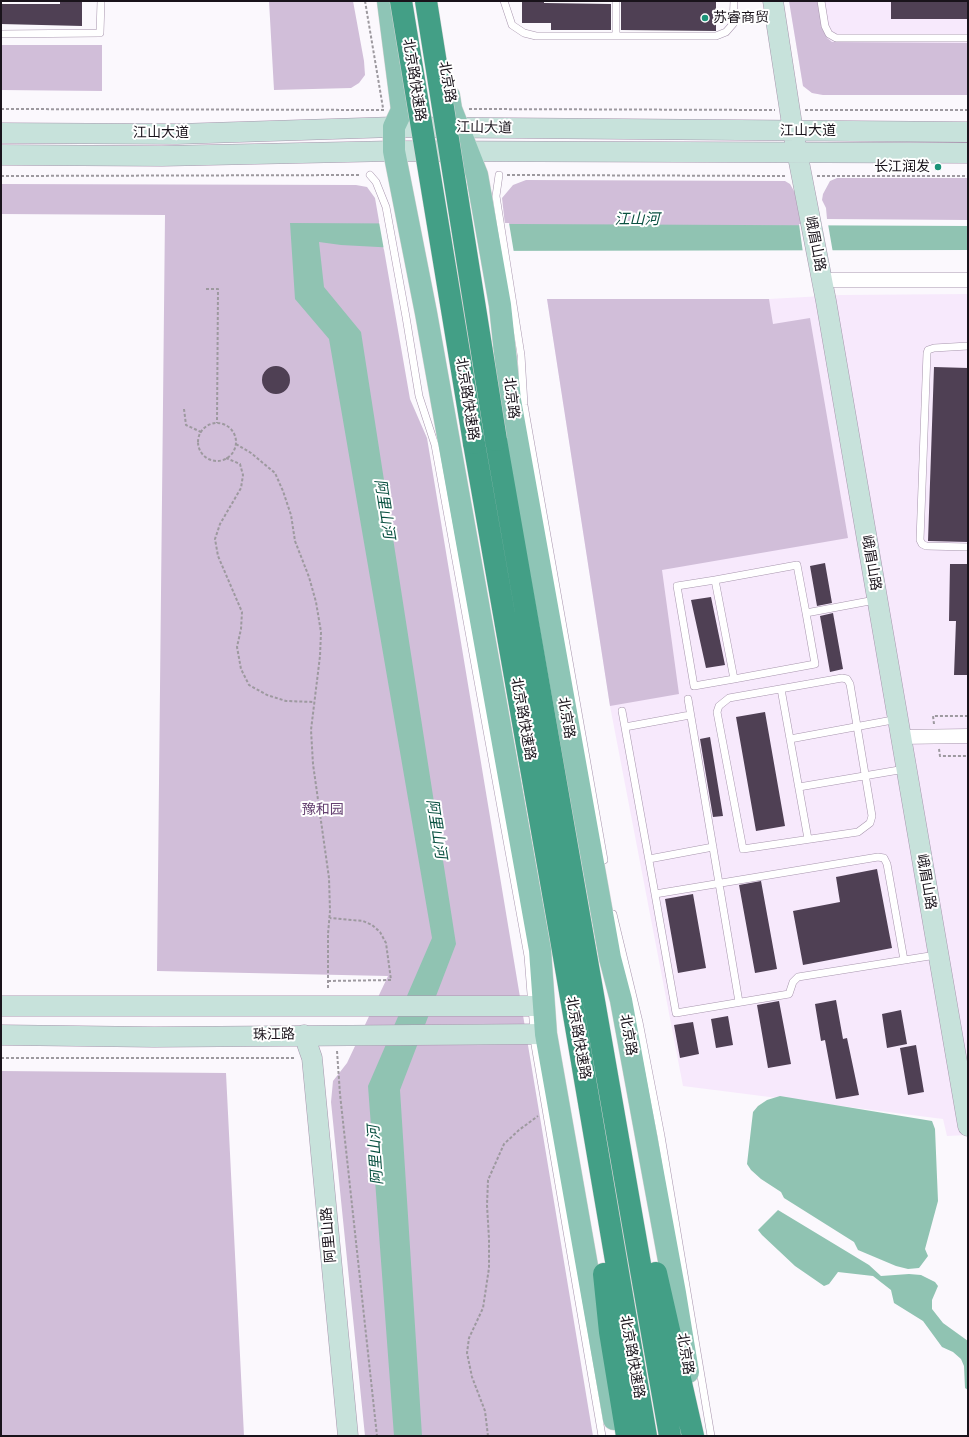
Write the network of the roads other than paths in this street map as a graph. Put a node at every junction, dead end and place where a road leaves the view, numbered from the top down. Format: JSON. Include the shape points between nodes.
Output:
{"nodes":[{"id":1,"x":101,"y":1,"type":"edge"},
{"id":2,"x":388,"y":1,"type":"edge"},
{"id":3,"x":401,"y":1,"type":"edge"},
{"id":4,"x":426,"y":1,"type":"edge"},
{"id":5,"x":432,"y":1,"type":"edge"},
{"id":6,"x":504,"y":1,"type":"edge"},
{"id":7,"x":616,"y":1,"type":"edge"},
{"id":8,"x":734,"y":1,"type":"edge"},
{"id":9,"x":773,"y":1,"type":"edge"},
{"id":10,"x":821,"y":1,"type":"edge"},
{"id":11,"x":1,"y":34,"type":"edge"},
{"id":12,"x":616,"y":36,"type":"junction"},
{"id":13,"x":968,"y":38,"type":"edge"},
{"id":14,"x":393,"y":116,"type":"junction"},
{"id":15,"x":455,"y":119,"type":"junction"},
{"id":16,"x":793,"y":131,"type":"junction"},
{"id":17,"x":968,"y":132,"type":"edge"},
{"id":18,"x":1,"y":133,"type":"edge"},
{"id":19,"x":394,"y":151,"type":"junction"},
{"id":20,"x":467,"y":151,"type":"junction"},
{"id":21,"x":798,"y":152,"type":"junction"},
{"id":22,"x":968,"y":153,"type":"edge"},
{"id":23,"x":1,"y":155,"type":"edge"},
{"id":24,"x":370,"y":175,"type":"road end"},
{"id":25,"x":499,"y":175,"type":"road end"},
{"id":26,"x":398,"y":217,"type":"junction"},
{"id":27,"x":492,"y":218,"type":"junction"},
{"id":28,"x":497,"y":255,"type":"junction"},
{"id":29,"x":820,"y":271,"type":"junction"},
{"id":30,"x":968,"y":280,"type":"edge"},
{"id":31,"x":968,"y":346,"type":"edge"},
{"id":32,"x":968,"y":547,"type":"edge"},
{"id":33,"x":715,"y":580,"type":"junction"},
{"id":34,"x":878,"y":600,"type":"junction"},
{"id":35,"x":806,"y":613,"type":"junction"},
{"id":36,"x":734,"y":679,"type":"junction"},
{"id":37,"x":781,"y":688,"type":"junction"},
{"id":38,"x":688,"y":699,"type":"dead end"},
{"id":39,"x":622,"y":711,"type":"dead end"},
{"id":40,"x":690,"y":715,"type":"junction"},
{"id":41,"x":857,"y":726,"type":"junction"},
{"id":42,"x":625,"y":727,"type":"junction"},
{"id":43,"x":900,"y":728,"type":"junction"},
{"id":44,"x":968,"y":736,"type":"edge"},
{"id":45,"x":790,"y":739,"type":"junction"},
{"id":46,"x":906,"y":769,"type":"junction"},
{"id":47,"x":866,"y":776,"type":"junction"},
{"id":48,"x":799,"y":787,"type":"junction"},
{"id":49,"x":808,"y":839,"type":"junction"},
{"id":50,"x":713,"y":847,"type":"junction"},
{"id":51,"x":649,"y":859,"type":"junction"},
{"id":52,"x":606,"y":871,"type":"dead end"},
{"id":53,"x":719,"y":884,"type":"junction"},
{"id":54,"x":655,"y":894,"type":"junction"},
{"id":55,"x":611,"y":903,"type":"dead end"},
{"id":56,"x":560,"y":933,"type":"junction"},
{"id":57,"x":938,"y":954,"type":"junction"},
{"id":58,"x":904,"y":960,"type":"junction"},
{"id":59,"x":592,"y":984,"type":"junction"},
{"id":60,"x":740,"y":1002,"type":"junction"},
{"id":61,"x":1,"y":1006,"type":"edge"},
{"id":62,"x":538,"y":1006,"type":"junction"},
{"id":63,"x":540,"y":1034,"type":"junction"},
{"id":64,"x":1,"y":1035,"type":"edge"},
{"id":65,"x":304,"y":1035,"type":"junction"},
{"id":66,"x":968,"y":1126,"type":"edge"},
{"id":67,"x":348,"y":1436,"type":"edge"},
{"id":68,"x":602,"y":1436,"type":"edge"},
{"id":69,"x":617,"y":1436,"type":"edge"},
{"id":70,"x":627,"y":1436,"type":"edge"},
{"id":71,"x":646,"y":1436,"type":"edge"},
{"id":72,"x":670,"y":1436,"type":"edge"},
{"id":73,"x":693,"y":1436,"type":"edge"},
{"id":74,"x":698,"y":1436,"type":"edge"},
{"id":75,"x":711,"y":1436,"type":"edge"}],
"edges":[{"from":1,"to":11,"type":"lane","via":[[100,33]]},
{"from":2,"to":14,"type":"main road"},
{"from":3,"to":56,"type":"highway","name":"北京路快速路","bridge":true,"via":[[474,443]]},
{"from":4,"to":59,"type":"highway","name":"北京路快速路","bridge":true,"via":[[496,440]]},
{"from":5,"to":15,"type":"main road","name":"北京路"},
{"from":6,"to":12,"type":"lane","via":[[512,25],[529,35]]},
{"from":7,"to":12,"type":"lane"},
{"from":8,"to":12,"type":"lane","via":[[733,24],[726,32],[716,36]]},
{"from":9,"to":16,"type":"street","name":"峨眉山路"},
{"from":10,"to":13,"type":"lane","via":[[825,26],[829,34],[836,38]]},
{"from":14,"to":15,"type":"street","name":"江山大道"},
{"from":14,"to":18,"type":"street","name":"江山大道","via":[[177,134]]},
{"from":14,"to":19,"type":"main road"},
{"from":15,"to":16,"type":"street","name":"江山大道"},
{"from":15,"to":20,"type":"main road","name":"北京路"},
{"from":16,"to":17,"type":"street","name":"江山大道"},
{"from":16,"to":21,"type":"street","name":"峨眉山路"},
{"from":19,"to":20,"type":"street","name":"江山大道"},
{"from":19,"to":23,"type":"street","name":"江山大道","via":[[162,156]]},
{"from":19,"to":26,"type":"main road"},
{"from":20,"to":21,"type":"street","name":"江山大道"},
{"from":20,"to":27,"type":"main road","name":"北京路"},
{"from":21,"to":22,"type":"street","name":"江山大道"},
{"from":21,"to":29,"type":"street","name":"峨眉山路"},
{"from":24,"to":26,"type":"lane"},
{"from":25,"to":27,"type":"lane"},
{"from":26,"to":62,"type":"main road","via":[[540,950]]},
{"from":27,"to":28,"type":"main road","name":"北京路"},
{"from":28,"to":52,"type":"lane","via":[[521,355],[524,405],[536,479]]},
{"from":28,"to":74,"type":"main road","name":"北京路","via":[[513,416],[610,958],[621,1000],[675,1293]]},
{"from":29,"to":30,"type":"street"},
{"from":29,"to":34,"type":"street","name":"峨眉山路"},
{"from":31,"to":32,"type":"lane","via":[[934,348],[927,353],[920,540],[926,546]]},
{"from":33,"to":35,"type":"lane","via":[[797,564]]},
{"from":33,"to":36,"type":"lane"},
{"from":33,"to":36,"type":"lane","via":[[677,586],[694,686]]},
{"from":34,"to":35,"type":"lane"},
{"from":34,"to":43,"type":"street","name":"峨眉山路"},
{"from":35,"to":36,"type":"lane","via":[[815,664]]},
{"from":37,"to":41,"type":"lane","via":[[847,679]]},
{"from":37,"to":45,"type":"lane"},
{"from":37,"to":49,"type":"lane","via":[[729,698],[719,706],[717,712],[743,849]]},
{"from":38,"to":40,"type":"lane"},
{"from":39,"to":42,"type":"lane"},
{"from":40,"to":42,"type":"lane"},
{"from":40,"to":50,"type":"lane"},
{"from":41,"to":43,"type":"lane"},
{"from":41,"to":45,"type":"lane"},
{"from":41,"to":47,"type":"lane"},
{"from":42,"to":51,"type":"lane"},
{"from":43,"to":44,"type":"street"},
{"from":43,"to":46,"type":"street","name":"峨眉山路"},
{"from":45,"to":48,"type":"lane"},
{"from":46,"to":47,"type":"lane"},
{"from":46,"to":57,"type":"street","name":"峨眉山路"},
{"from":47,"to":48,"type":"lane"},
{"from":47,"to":49,"type":"lane","via":[[872,816],[870,823],[858,832]]},
{"from":48,"to":49,"type":"lane"},
{"from":50,"to":51,"type":"lane"},
{"from":50,"to":53,"type":"lane"},
{"from":51,"to":54,"type":"lane"},
{"from":53,"to":54,"type":"lane"},
{"from":53,"to":58,"type":"lane","via":[[884,858]]},
{"from":53,"to":60,"type":"lane"},
{"from":54,"to":60,"type":"lane","via":[[676,1013]]},
{"from":55,"to":75,"type":"lane","via":[[619,945],[636,1007],[661,1136]]},
{"from":56,"to":70,"type":"highway","via":[[564,1040],[604,1267],[610,1332]]},
{"from":56,"to":71,"type":"highway","name":"北京路快速路"},
{"from":57,"to":58,"type":"lane"},
{"from":57,"to":66,"type":"street","name":"峨眉山路"},
{"from":58,"to":60,"type":"lane","via":[[798,977],[793,982],[789,994]]},
{"from":59,"to":72,"type":"highway","name":"北京路快速路"},
{"from":59,"to":73,"type":"highway","via":[[612,1050],[652,1252]]},
{"from":61,"to":62,"type":"street","name":"珠江路"},
{"from":62,"to":63,"type":"main road"},
{"from":63,"to":65,"type":"street","name":"珠江路"},
{"from":63,"to":68,"type":"lane","via":[[546,1110]]},
{"from":63,"to":69,"type":"main road"},
{"from":64,"to":65,"type":"street","name":"珠江路"},
{"from":65,"to":67,"type":"street","name":"阿里山路","via":[[312,1058]]}]}
